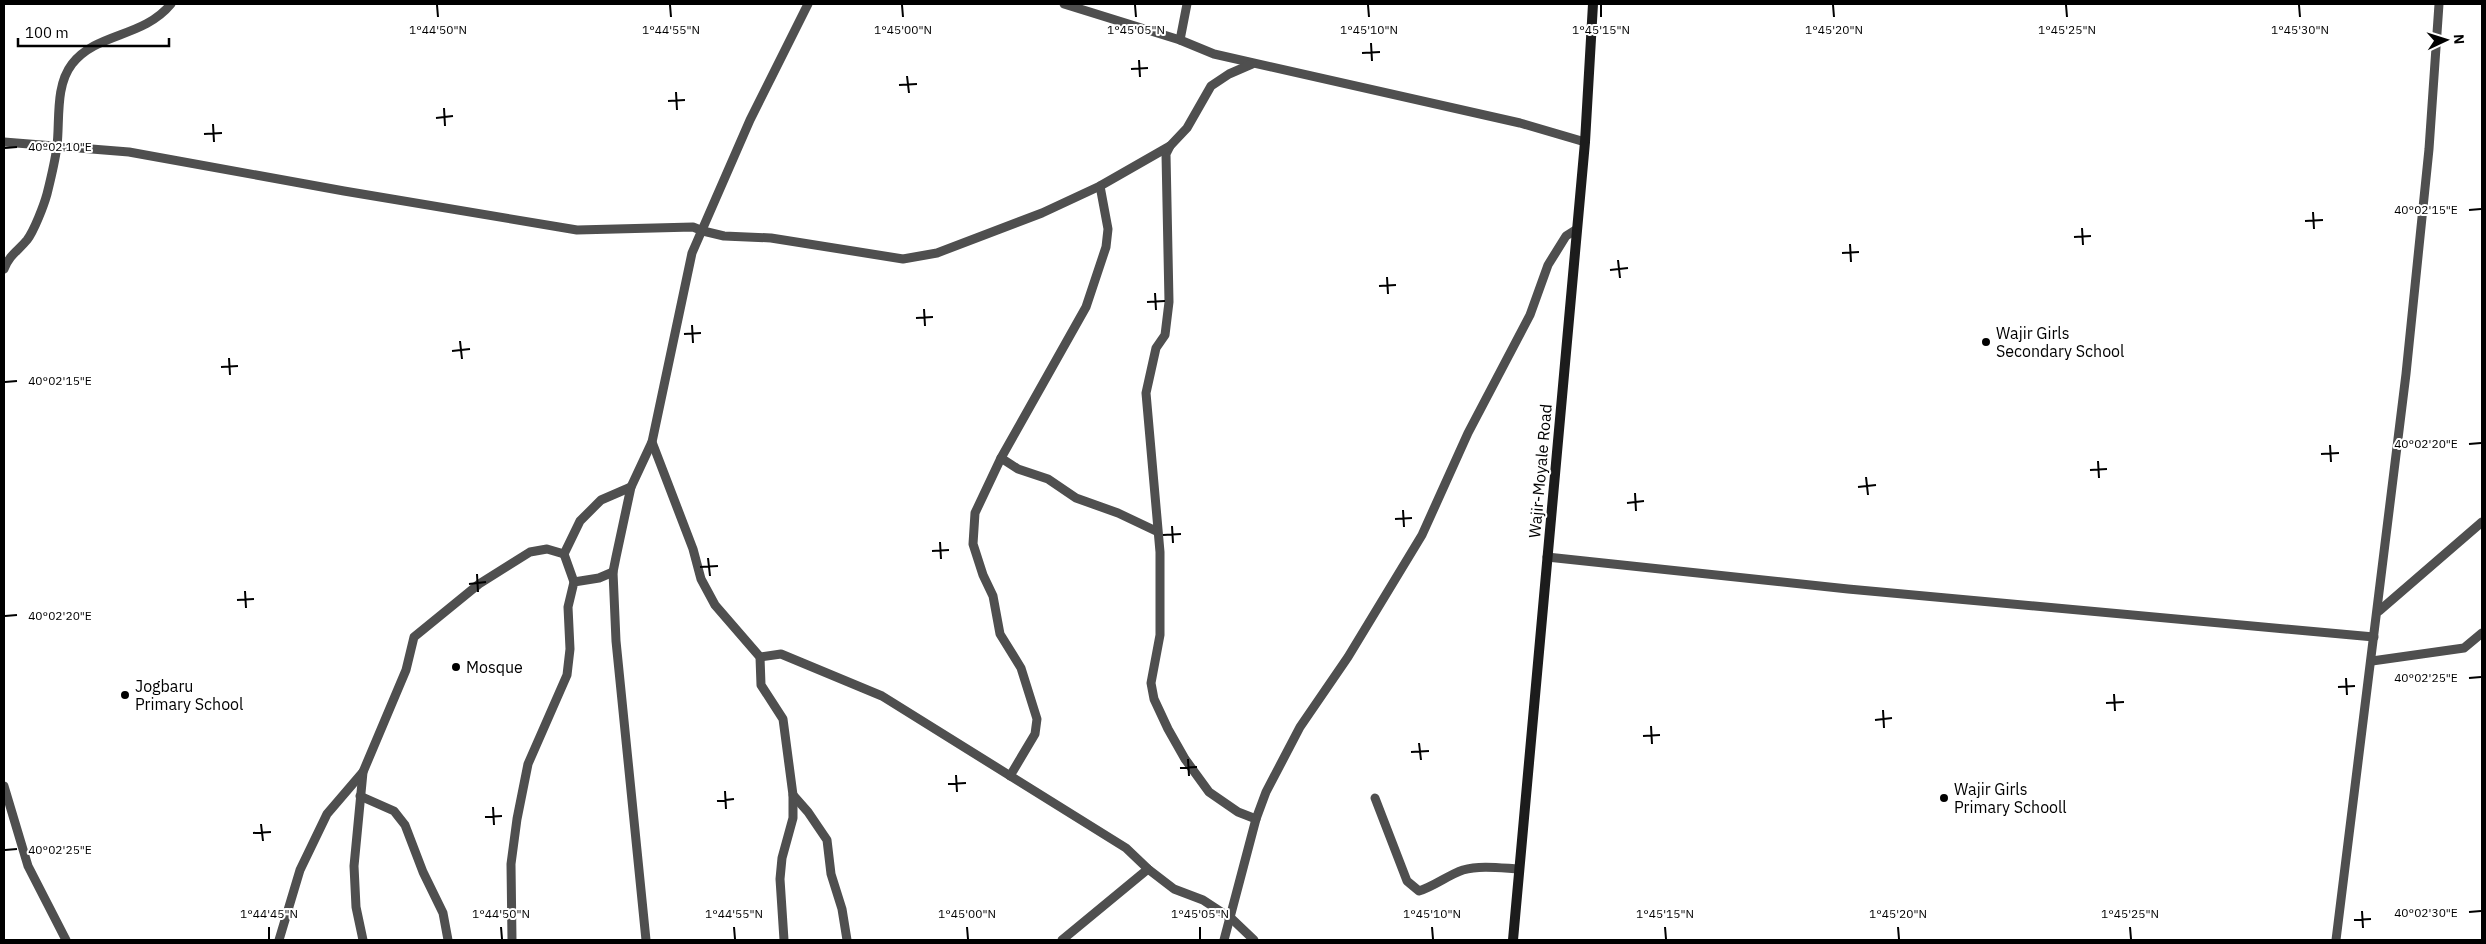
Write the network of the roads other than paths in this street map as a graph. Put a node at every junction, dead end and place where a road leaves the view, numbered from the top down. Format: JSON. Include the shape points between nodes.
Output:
{"nodes":[{"id":1,"x":171,"y":4,"type":"edge"},
{"id":2,"x":808,"y":4,"type":"edge"},
{"id":3,"x":1064,"y":4,"type":"edge"},
{"id":4,"x":1186,"y":4,"type":"edge"},
{"id":5,"x":1593,"y":4,"type":"edge"},
{"id":6,"x":2439,"y":4,"type":"edge"},
{"id":7,"x":1180,"y":40,"type":"junction"},
{"id":8,"x":1252,"y":64,"type":"junction"},
{"id":9,"x":4,"y":142,"type":"edge"},
{"id":10,"x":1585,"y":142,"type":"junction"},
{"id":11,"x":57,"y":146,"type":"junction"},
{"id":12,"x":1170,"y":146,"type":"junction"},
{"id":13,"x":1100,"y":186,"type":"junction"},
{"id":14,"x":1577,"y":229,"type":"junction"},
{"id":15,"x":703,"y":232,"type":"junction"},
{"id":16,"x":4,"y":269,"type":"edge"},
{"id":17,"x":652,"y":442,"type":"junction"},
{"id":18,"x":1001,"y":458,"type":"junction"},
{"id":19,"x":631,"y":487,"type":"junction"},
{"id":20,"x":2482,"y":522,"type":"edge"},
{"id":21,"x":1156,"y":530,"type":"junction"},
{"id":22,"x":564,"y":554,"type":"junction"},
{"id":23,"x":1547,"y":557,"type":"junction"},
{"id":24,"x":613,"y":572,"type":"junction"},
{"id":25,"x":574,"y":582,"type":"junction"},
{"id":26,"x":2379,"y":611,"type":"junction"},
{"id":27,"x":2482,"y":633,"type":"edge"},
{"id":28,"x":2374,"y":637,"type":"junction"},
{"id":29,"x":760,"y":657,"type":"junction"},
{"id":30,"x":2372,"y":661,"type":"junction"},
{"id":31,"x":364,"y":772,"type":"junction"},
{"id":32,"x":1010,"y":776,"type":"junction"},
{"id":33,"x":4,"y":786,"type":"edge"},
{"id":34,"x":793,"y":795,"type":"junction"},
{"id":35,"x":360,"y":796,"type":"junction"},
{"id":36,"x":1375,"y":798,"type":"dead end"},
{"id":37,"x":1256,"y":820,"type":"junction"},
{"id":38,"x":1148,"y":869,"type":"junction"},
{"id":39,"x":1519,"y":869,"type":"junction"},
{"id":40,"x":1232,"y":919,"type":"junction"},
{"id":41,"x":66,"y":940,"type":"edge"},
{"id":42,"x":279,"y":940,"type":"edge"},
{"id":43,"x":363,"y":940,"type":"edge"},
{"id":44,"x":448,"y":940,"type":"edge"},
{"id":45,"x":512,"y":940,"type":"edge"},
{"id":46,"x":646,"y":940,"type":"edge"},
{"id":47,"x":784,"y":940,"type":"edge"},
{"id":48,"x":847,"y":940,"type":"edge"},
{"id":49,"x":1062,"y":940,"type":"edge"},
{"id":50,"x":1224,"y":940,"type":"edge"},
{"id":51,"x":1254,"y":940,"type":"edge"},
{"id":52,"x":1513,"y":940,"type":"edge"},
{"id":53,"x":2336,"y":940,"type":"edge"}],
"edges":[{"from":1,"to":11,"type":"street","via":[[160,17],[141,28],[84,51],[72,65],[63,80]]},
{"from":2,"to":15,"type":"street","via":[[750,120]]},
{"from":3,"to":7,"type":"street"},
{"from":4,"to":7,"type":"street"},
{"from":5,"to":10,"type":"main road","name":"Wajir-Moyale Road"},
{"from":6,"to":26,"type":"street","via":[[2429,148]]},
{"from":7,"to":8,"type":"street","via":[[1214,54]]},
{"from":8,"to":10,"type":"street","via":[[1520,123]]},
{"from":8,"to":12,"type":"street","via":[[1211,86],[1187,128]]},
{"from":9,"to":11,"type":"street"},
{"from":10,"to":14,"type":"main road","name":"Wajir-Moyale Road"},
{"from":11,"to":15,"type":"street","via":[[170,158],[577,230],[688,226]]},
{"from":11,"to":16,"type":"street","via":[[47,196],[28,239],[9,256]]},
{"from":12,"to":13,"type":"street"},
{"from":12,"to":21,"type":"street","via":[[1165,163],[1169,302],[1166,335],[1156,348],[1146,393]]},
{"from":13,"to":15,"type":"street","via":[[1042,213],[937,253],[903,259],[771,238]]},
{"from":13,"to":18,"type":"street","via":[[1108,229],[1106,247],[1086,307]]},
{"from":14,"to":23,"type":"main road","name":"Wajir-Moyale Road"},
{"from":14,"to":37,"type":"street","via":[[1566,236],[1548,265],[1530,315],[1468,433],[1422,535],[1348,657],[1300,727],[1266,792]]},
{"from":15,"to":17,"type":"street","via":[[692,253],[682,292]]},
{"from":17,"to":19,"type":"street"},
{"from":17,"to":29,"type":"street","via":[[701,579],[715,604]]},
{"from":18,"to":21,"type":"street","via":[[1018,469],[1048,480],[1076,498]]},
{"from":18,"to":32,"type":"street","via":[[975,513],[973,544],[993,596],[1000,634],[1022,668],[1029,697],[1036,708],[1035,734]]},
{"from":19,"to":22,"type":"street","via":[[601,500],[580,521]]},
{"from":19,"to":24,"type":"street"},
{"from":20,"to":26,"type":"street"},
{"from":21,"to":37,"type":"street","via":[[1160,552],[1160,635],[1150,683],[1154,699],[1185,759],[1209,792]]},
{"from":22,"to":25,"type":"street"},
{"from":22,"to":31,"type":"street","via":[[547,549],[530,552],[479,584],[414,637],[406,670]]},
{"from":23,"to":28,"type":"street","via":[[1848,589]]},
{"from":23,"to":39,"type":"main road","name":"Wajir-Moyale Road"},
{"from":24,"to":25,"type":"street"},
{"from":24,"to":46,"type":"street","via":[[620,687]]},
{"from":25,"to":45,"type":"street","via":[[568,607],[570,649],[566,676],[528,764],[520,800],[511,864]]},
{"from":26,"to":28,"type":"street"},
{"from":27,"to":30,"type":"street","via":[[2464,648]]},
{"from":28,"to":30,"type":"street"},
{"from":29,"to":32,"type":"street","via":[[781,654],[882,696]]},
{"from":29,"to":34,"type":"street","via":[[761,685],[783,719]]},
{"from":30,"to":53,"type":"street"},
{"from":31,"to":35,"type":"street"},
{"from":31,"to":42,"type":"street","via":[[327,814],[300,870]]},
{"from":32,"to":38,"type":"street","via":[[1126,848]]},
{"from":33,"to":41,"type":"street","via":[[28,866]]},
{"from":34,"to":47,"type":"street","via":[[793,818],[781,872]]},
{"from":34,"to":48,"type":"street","via":[[827,840],[831,874]]},
{"from":35,"to":43,"type":"street","via":[[354,866],[356,907]]},
{"from":35,"to":44,"type":"street","via":[[401,817],[443,913]]},
{"from":36,"to":39,"type":"street","via":[[1407,881],[1419,890],[1464,870],[1491,867]]},
{"from":37,"to":40,"type":"street"},
{"from":38,"to":40,"type":"street","via":[[1174,889],[1203,900]]},
{"from":38,"to":49,"type":"street"},
{"from":39,"to":52,"type":"main road","name":"Wajir-Moyale Road"},
{"from":40,"to":50,"type":"street"},
{"from":40,"to":51,"type":"street"}]}
